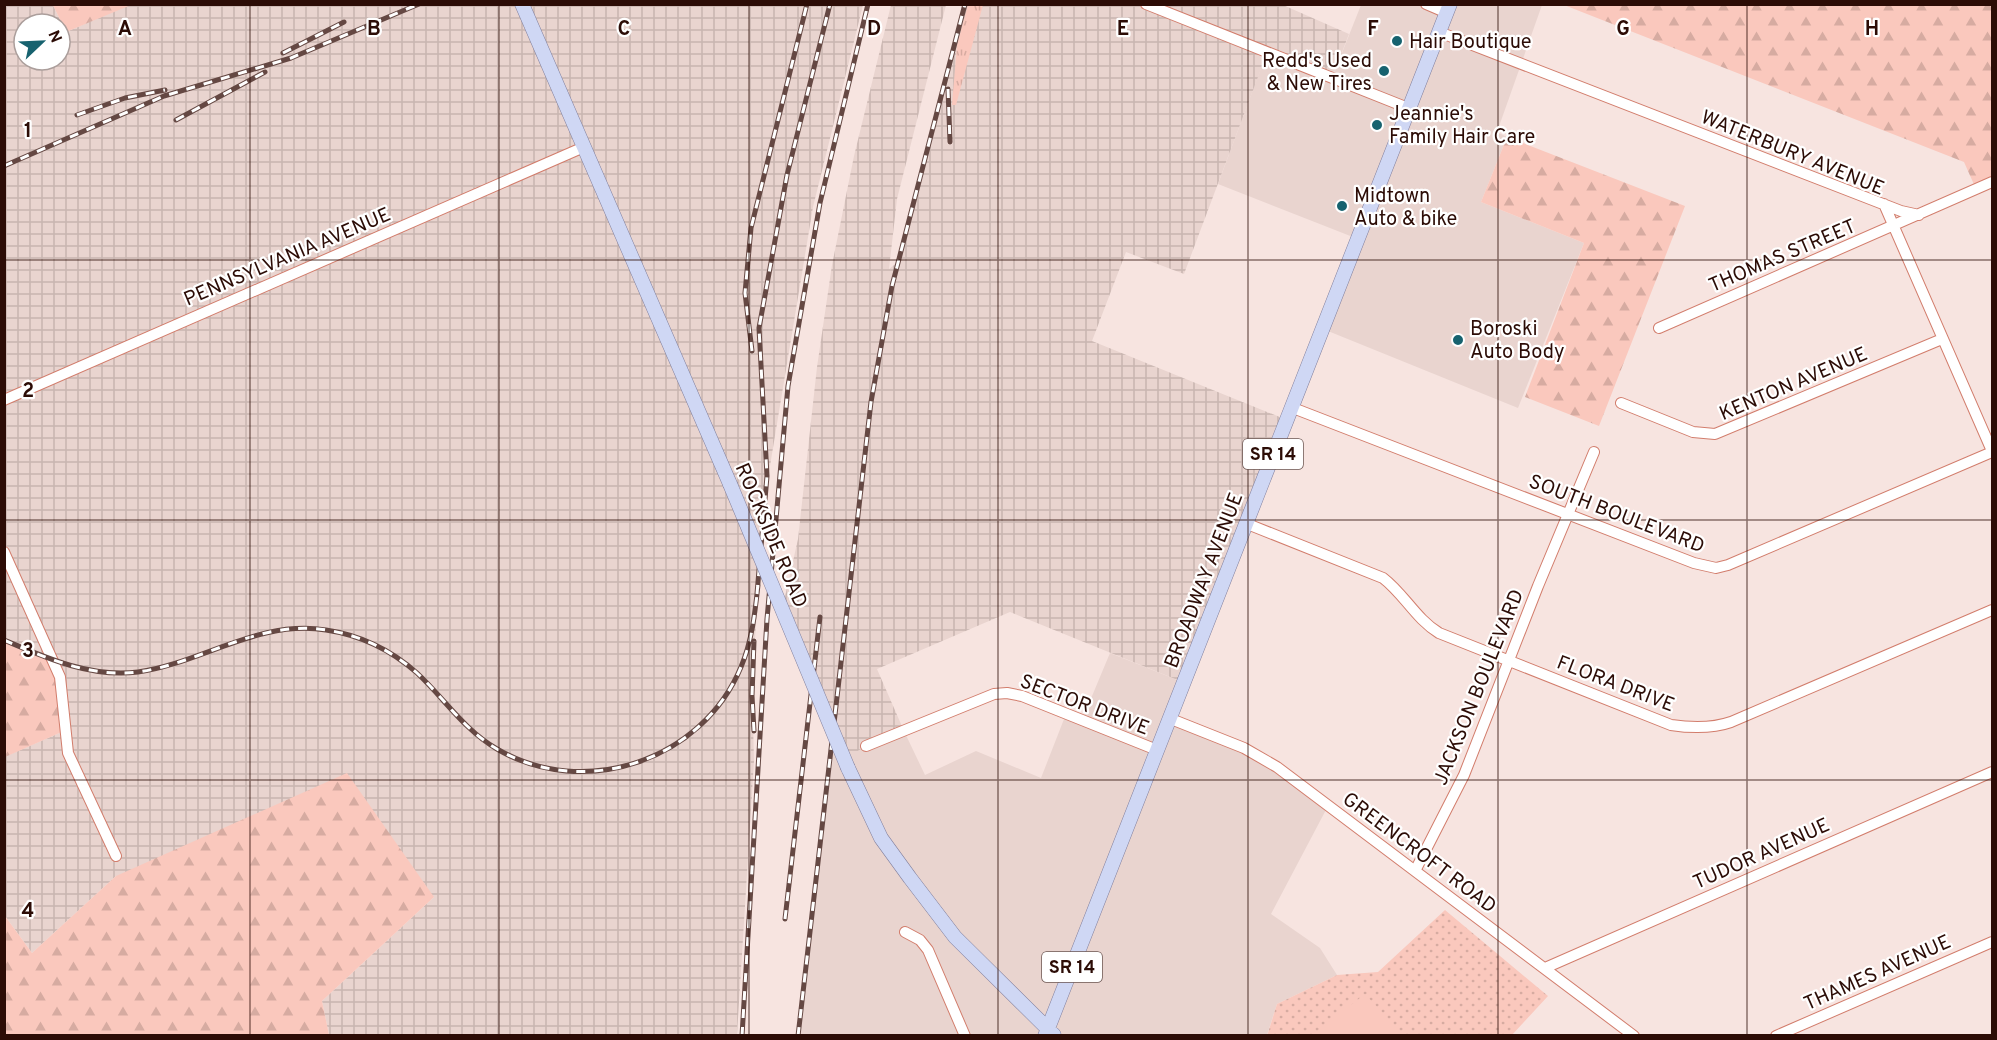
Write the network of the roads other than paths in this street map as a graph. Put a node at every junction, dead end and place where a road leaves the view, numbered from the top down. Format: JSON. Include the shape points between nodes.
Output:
{"nodes":[{"id":1,"x":522,"y":4,"type":"edge"},
{"id":2,"x":1146,"y":4,"type":"edge"},
{"id":3,"x":1426,"y":4,"type":"edge"},
{"id":4,"x":1448,"y":8,"type":"edge"},
{"id":5,"x":1439,"y":32,"type":"junction"},
{"id":6,"x":1408,"y":108,"type":"junction"},
{"id":7,"x":584,"y":147,"type":"junction"},
{"id":8,"x":1992,"y":182,"type":"edge"},
{"id":9,"x":1884,"y":204,"type":"junction"},
{"id":10,"x":1919,"y":215,"type":"junction"},
{"id":11,"x":1893,"y":227,"type":"junction"},
{"id":12,"x":1659,"y":327,"type":"dead end"},
{"id":13,"x":1942,"y":339,"type":"junction"},
{"id":14,"x":4,"y":400,"type":"edge"},
{"id":15,"x":1621,"y":404,"type":"dead end"},
{"id":16,"x":1293,"y":408,"type":"junction"},
{"id":17,"x":1594,"y":452,"type":"dead end"},
{"id":18,"x":1992,"y":452,"type":"edge"},
{"id":19,"x":1568,"y":514,"type":"junction"},
{"id":20,"x":1245,"y":523,"type":"junction"},
{"id":21,"x":4,"y":552,"type":"edge"},
{"id":22,"x":1992,"y":610,"type":"edge"},
{"id":23,"x":1509,"y":661,"type":"junction"},
{"id":24,"x":1171,"y":719,"type":"junction"},
{"id":25,"x":866,"y":746,"type":"dead end"},
{"id":26,"x":1157,"y":750,"type":"junction"},
{"id":27,"x":1992,"y":772,"type":"edge"},
{"id":28,"x":116,"y":856,"type":"dead end"},
{"id":29,"x":1416,"y":871,"type":"junction"},
{"id":30,"x":904,"y":932,"type":"dead end"},
{"id":31,"x":1992,"y":942,"type":"edge"},
{"id":32,"x":1545,"y":968,"type":"junction"},
{"id":33,"x":1049,"y":1034,"type":"edge"},
{"id":34,"x":965,"y":1035,"type":"edge"},
{"id":35,"x":1634,"y":1035,"type":"edge"},
{"id":36,"x":1776,"y":1035,"type":"edge"}],
"edges":[{"from":1,"to":7,"type":"main road","name":"ROCKSIDE ROAD"},
{"from":2,"to":6,"type":"street"},
{"from":3,"to":4,"type":"street"},
{"from":4,"to":5,"type":"main road","name":"BROADWAY AVENUE","number":"SR 14"},
{"from":5,"to":6,"type":"main road","name":"BROADWAY AVENUE","number":"SR 14"},
{"from":5,"to":9,"type":"street","name":"WATERBURY AVENUE"},
{"from":6,"to":16,"type":"main road","name":"BROADWAY AVENUE","number":"SR 14"},
{"from":7,"to":14,"type":"street","name":"PENNSYLVANIA AVENUE"},
{"from":7,"to":33,"type":"main road","name":"ROCKSIDE ROAD","bridge":true,"via":[[881,838],[955,937]]},
{"from":8,"to":10,"type":"street","name":"THOMAS STREET"},
{"from":9,"to":10,"type":"street"},
{"from":9,"to":11,"type":"street","name":"WATERBURY AVENUE"},
{"from":10,"to":11,"type":"street","name":"THOMAS STREET"},
{"from":11,"to":12,"type":"street","name":"THOMAS STREET"},
{"from":11,"to":13,"type":"street","name":"WATERBURY AVENUE"},
{"from":13,"to":15,"type":"street","name":"KENTON AVENUE","via":[[1715,434],[1693,432]]},
{"from":13,"to":18,"type":"street","name":"WATERBURY AVENUE"},
{"from":16,"to":19,"type":"street","name":"SOUTH BOULEVARD"},
{"from":16,"to":20,"type":"main road","name":"BROADWAY AVENUE","number":"SR 14"},
{"from":17,"to":19,"type":"street","name":"JACKSON BOULEVARD"},
{"from":18,"to":19,"type":"street","name":"SOUTH BOULEVARD","via":[[1716,568]]},
{"from":19,"to":23,"type":"street","name":"JACKSON BOULEVARD"},
{"from":20,"to":23,"type":"street","name":"FLORA DRIVE","via":[[1383,578],[1429,627]]},
{"from":20,"to":24,"type":"main road","name":"BROADWAY AVENUE","number":"SR 14"},
{"from":21,"to":28,"type":"street","via":[[60,677],[69,753]]},
{"from":22,"to":23,"type":"street","name":"FLORA DRIVE","via":[[1731,722],[1710,727],[1671,724]]},
{"from":23,"to":29,"type":"street","name":"JACKSON BOULEVARD","via":[[1464,776]]},
{"from":24,"to":26,"type":"main road","name":"BROADWAY AVENUE","number":"SR 14"},
{"from":24,"to":29,"type":"street","name":"GREENCROFT ROAD","via":[[1244,748],[1277,767]]},
{"from":25,"to":26,"type":"street","name":"SECTOR DRIVE","via":[[994,694],[1007,693]]},
{"from":26,"to":33,"type":"main road","name":"BROADWAY AVENUE","number":"SR 14"},
{"from":27,"to":32,"type":"street","name":"TUDOR AVENUE"},
{"from":29,"to":32,"type":"street","name":"GREENCROFT ROAD"},
{"from":30,"to":34,"type":"street","via":[[920,940],[928,950]]},
{"from":31,"to":36,"type":"street","name":"THAMES AVENUE"},
{"from":32,"to":35,"type":"street","name":"GREENCROFT ROAD"}]}
